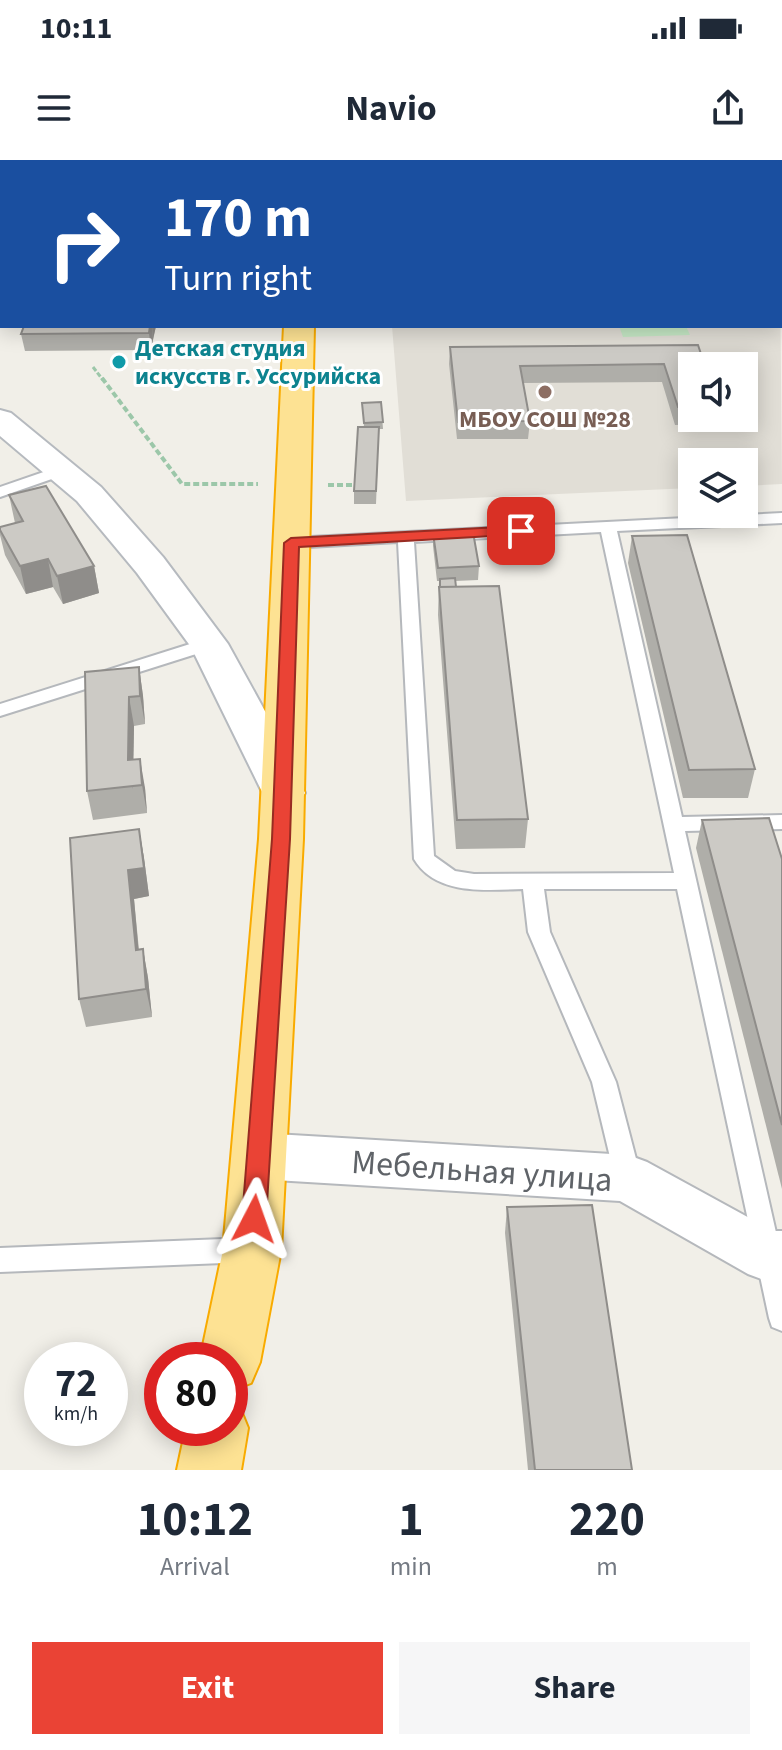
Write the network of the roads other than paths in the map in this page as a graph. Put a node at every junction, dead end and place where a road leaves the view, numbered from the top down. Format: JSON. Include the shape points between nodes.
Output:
{"nodes":[{"id":1,"x":299,"y":328,"type":"edge"},
{"id":2,"x":0,"y":420,"type":"edge"},
{"id":3,"x":64,"y":470,"type":"junction"},
{"id":4,"x":0,"y":492,"type":"edge"},
{"id":5,"x":782,"y":518,"type":"edge"},
{"id":6,"x":608,"y":526,"type":"junction"},
{"id":7,"x":406,"y":537,"type":"junction"},
{"id":8,"x":291,"y":543,"type":"junction"},
{"id":9,"x":209,"y":644,"type":"junction"},
{"id":10,"x":0,"y":710,"type":"edge"},
{"id":11,"x":283,"y":793,"type":"junction"},
{"id":12,"x":782,"y":822,"type":"edge"},
{"id":13,"x":673,"y":824,"type":"junction"},
{"id":14,"x":533,"y":881,"type":"junction"},
{"id":15,"x":685,"y":881,"type":"junction"},
{"id":16,"x":258,"y":1156,"type":"junction"},
{"id":17,"x":628,"y":1178,"type":"junction"},
{"id":18,"x":252,"y":1250,"type":"junction"},
{"id":19,"x":775,"y":1256,"type":"edge"},
{"id":20,"x":0,"y":1260,"type":"edge"},
{"id":21,"x":782,"y":1318,"type":"edge"},
{"id":22,"x":234,"y":1342,"type":"edge"},
{"id":23,"x":214,"y":1446,"type":"edge"},
{"id":24,"x":209,"y":1470,"type":"edge"}],
"edges":[{"from":1,"to":8,"type":"highway"},
{"from":2,"to":3,"type":"street"},
{"from":3,"to":4,"type":"lane"},
{"from":3,"to":9,"type":"street","via":[[150,565]]},
{"from":5,"to":6,"type":"lane"},
{"from":6,"to":7,"type":"lane"},
{"from":6,"to":13,"type":"lane"},
{"from":7,"to":8,"type":"lane"},
{"from":7,"to":14,"type":"lane","via":[[424,859],[436,872],[458,881]]},
{"from":8,"to":11,"type":"highway"},
{"from":9,"to":10,"type":"lane"},
{"from":9,"to":11,"type":"street"},
{"from":11,"to":16,"type":"highway"},
{"from":12,"to":13,"type":"lane"},
{"from":13,"to":15,"type":"lane"},
{"from":14,"to":15,"type":"lane"},
{"from":14,"to":17,"type":"lane","via":[[539,932],[604,1082]]},
{"from":15,"to":19,"type":"lane"},
{"from":16,"to":17,"type":"street","name":"Мебельная улица"},
{"from":16,"to":18,"type":"highway"},
{"from":17,"to":19,"type":"street","name":"Мебельная улица"},
{"from":18,"to":20,"type":"lane"},
{"from":18,"to":22,"type":"highway"},
{"from":19,"to":21,"type":"lane"},
{"from":23,"to":24,"type":"highway"}]}
